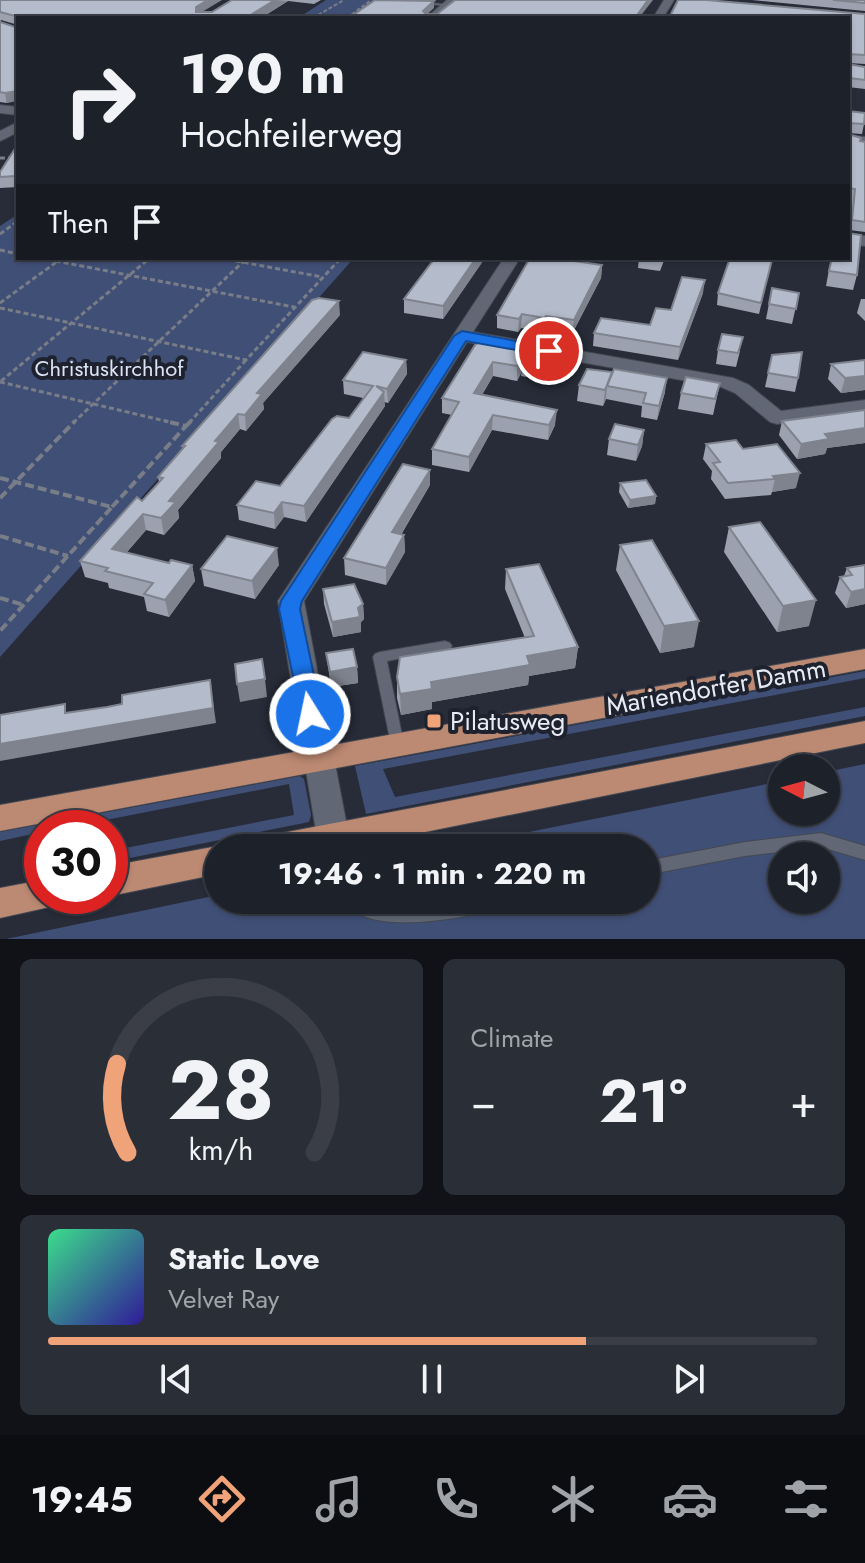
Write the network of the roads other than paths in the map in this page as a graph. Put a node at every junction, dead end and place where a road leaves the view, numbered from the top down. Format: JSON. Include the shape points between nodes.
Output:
{"nodes":[{"id":1,"x":395,"y":0,"type":"edge"},
{"id":2,"x":450,"y":2,"type":"edge"},
{"id":3,"x":433,"y":16,"type":"edge"},
{"id":4,"x":511,"y":260,"type":"edge"},
{"id":5,"x":462,"y":336,"type":"junction"},
{"id":6,"x":865,"y":406,"type":"edge"},
{"id":7,"x":445,"y":646,"type":"edge"},
{"id":8,"x":865,"y":659,"type":"edge"},
{"id":9,"x":865,"y":732,"type":"edge"},
{"id":10,"x":397,"y":745,"type":"junction"},
{"id":11,"x":318,"y":760,"type":"junction"},
{"id":12,"x":0,"y":818,"type":"edge"},
{"id":13,"x":332,"y":834,"type":"edge"},
{"id":14,"x":373,"y":834,"type":"edge"},
{"id":15,"x":865,"y":853,"type":"edge"},
{"id":16,"x":204,"y":863,"type":"edge"},
{"id":17,"x":660,"y":865,"type":"edge"},
{"id":18,"x":128,"y":878,"type":"edge"},
{"id":19,"x":24,"y":898,"type":"edge"},
{"id":20,"x":0,"y":903,"type":"edge"},
{"id":21,"x":363,"y":914,"type":"edge"},
{"id":22,"x":444,"y":914,"type":"edge"}],
"edges":[{"from":1,"to":2,"type":"lane"},
{"from":2,"to":3,"type":"street"},
{"from":4,"to":5,"type":"street"},
{"from":5,"to":6,"type":"street","via":[[726,382],[777,418]]},
{"from":5,"to":11,"type":"street","via":[[291,601]]},
{"from":7,"to":10,"type":"lane","via":[[380,657]]},
{"from":8,"to":10,"type":"main road","name":"Mariendorfer Damm"},
{"from":9,"to":14,"type":"main road"},
{"from":10,"to":11,"type":"main road","name":"Mariendorfer Damm"},
{"from":11,"to":12,"type":"main road","name":"Mariendorfer Damm"},
{"from":11,"to":13,"type":"street"},
{"from":15,"to":17,"type":"lane","via":[[821,840]]},
{"from":16,"to":18,"type":"main road"},
{"from":19,"to":20,"type":"main road"},
{"from":21,"to":22,"type":"lane","via":[[404,923]]}]}
